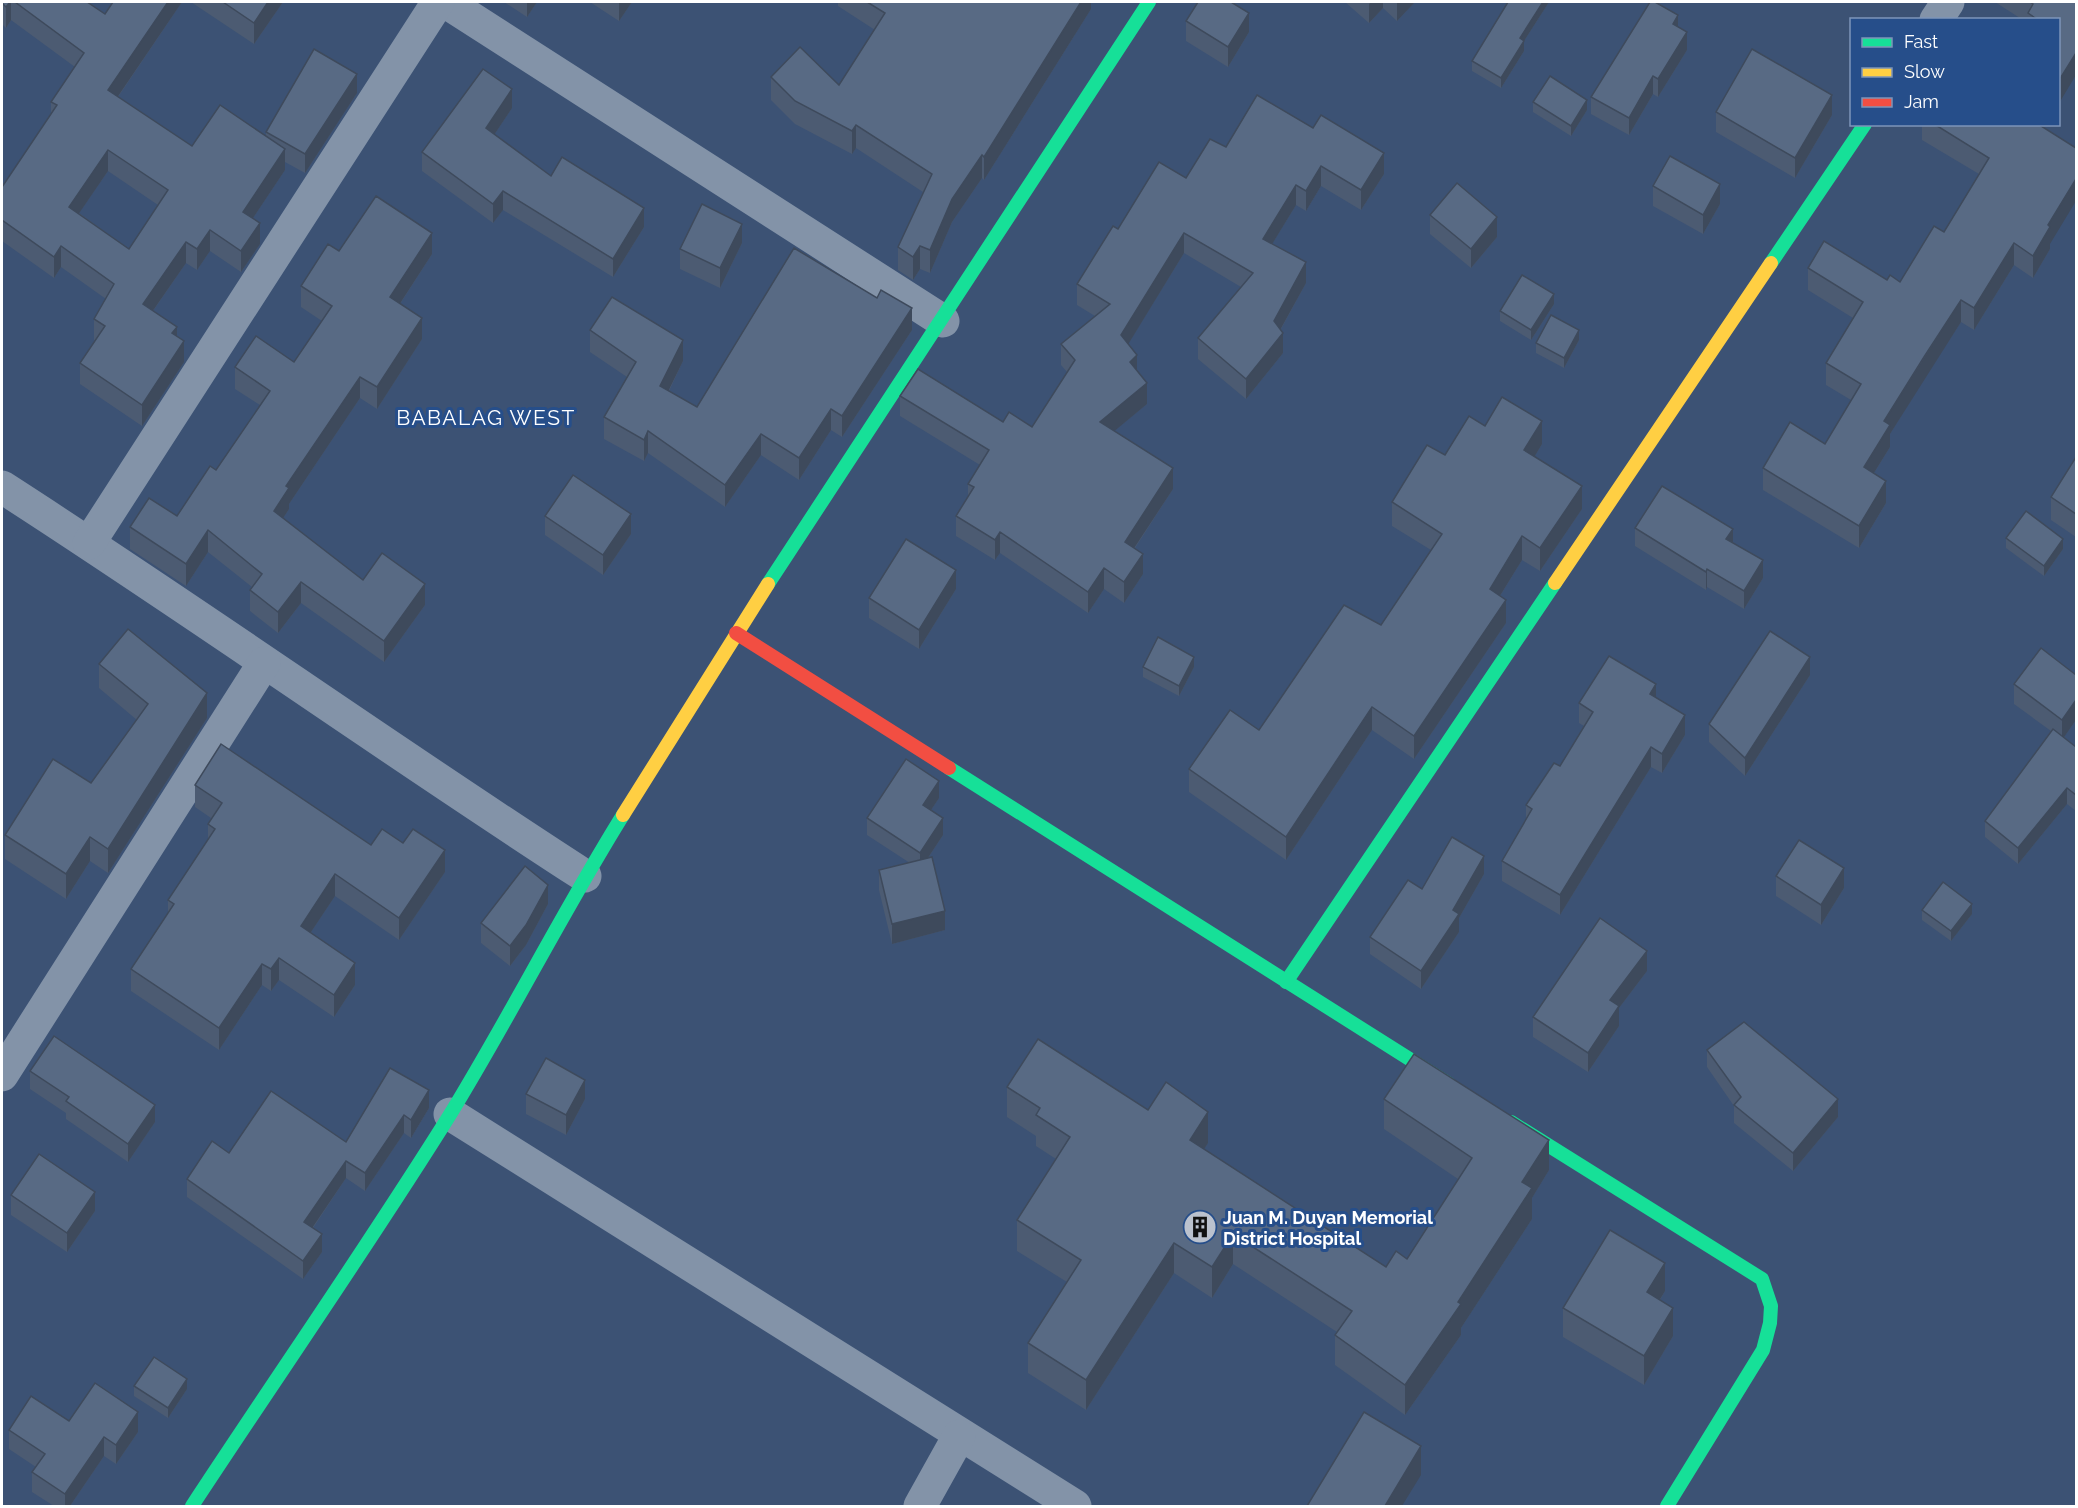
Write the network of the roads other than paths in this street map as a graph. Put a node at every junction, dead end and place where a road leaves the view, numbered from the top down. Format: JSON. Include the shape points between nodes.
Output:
{"nodes":[{"id":1,"x":438,"y":2,"type":"edge"},
{"id":2,"x":446,"y":2,"type":"edge"},
{"id":3,"x":1149,"y":2,"type":"edge"},
{"id":4,"x":1948,"y":2,"type":"edge"},
{"id":5,"x":1937,"y":18,"type":"edge"},
{"id":6,"x":1864,"y":126,"type":"edge"},
{"id":7,"x":943,"y":321,"type":"junction"},
{"id":8,"x":2,"y":487,"type":"edge"},
{"id":9,"x":89,"y":543,"type":"junction"},
{"id":10,"x":736,"y":633,"type":"junction"},
{"id":11,"x":264,"y":663,"type":"junction"},
{"id":12,"x":585,"y":876,"type":"junction"},
{"id":13,"x":1286,"y":982,"type":"junction"},
{"id":14,"x":2,"y":1075,"type":"edge"},
{"id":15,"x":1458,"y":1089,"type":"edge"},
{"id":16,"x":450,"y":1114,"type":"junction"},
{"id":17,"x":1499,"y":1115,"type":"edge"},
{"id":18,"x":959,"y":1436,"type":"junction"},
{"id":19,"x":192,"y":1506,"type":"edge"},
{"id":20,"x":920,"y":1506,"type":"edge"},
{"id":21,"x":1075,"y":1506,"type":"edge"},
{"id":22,"x":1667,"y":1506,"type":"edge"}],
"edges":[{"from":1,"to":9,"type":"street"},
{"from":2,"to":7,"type":"street"},
{"from":3,"to":7,"type":"street"},
{"from":4,"to":5,"type":"street"},
{"from":6,"to":13,"type":"street"},
{"from":7,"to":10,"type":"street"},
{"from":8,"to":9,"type":"street"},
{"from":9,"to":11,"type":"street"},
{"from":10,"to":12,"type":"street"},
{"from":10,"to":13,"type":"street"},
{"from":11,"to":12,"type":"street"},
{"from":11,"to":14,"type":"street"},
{"from":12,"to":16,"type":"street"},
{"from":13,"to":15,"type":"street"},
{"from":16,"to":18,"type":"street"},
{"from":16,"to":19,"type":"street"},
{"from":17,"to":22,"type":"street","via":[[1762,1279],[1772,1295],[1771,1323],[1762,1350]]},
{"from":18,"to":20,"type":"street"},
{"from":18,"to":21,"type":"street"}]}
